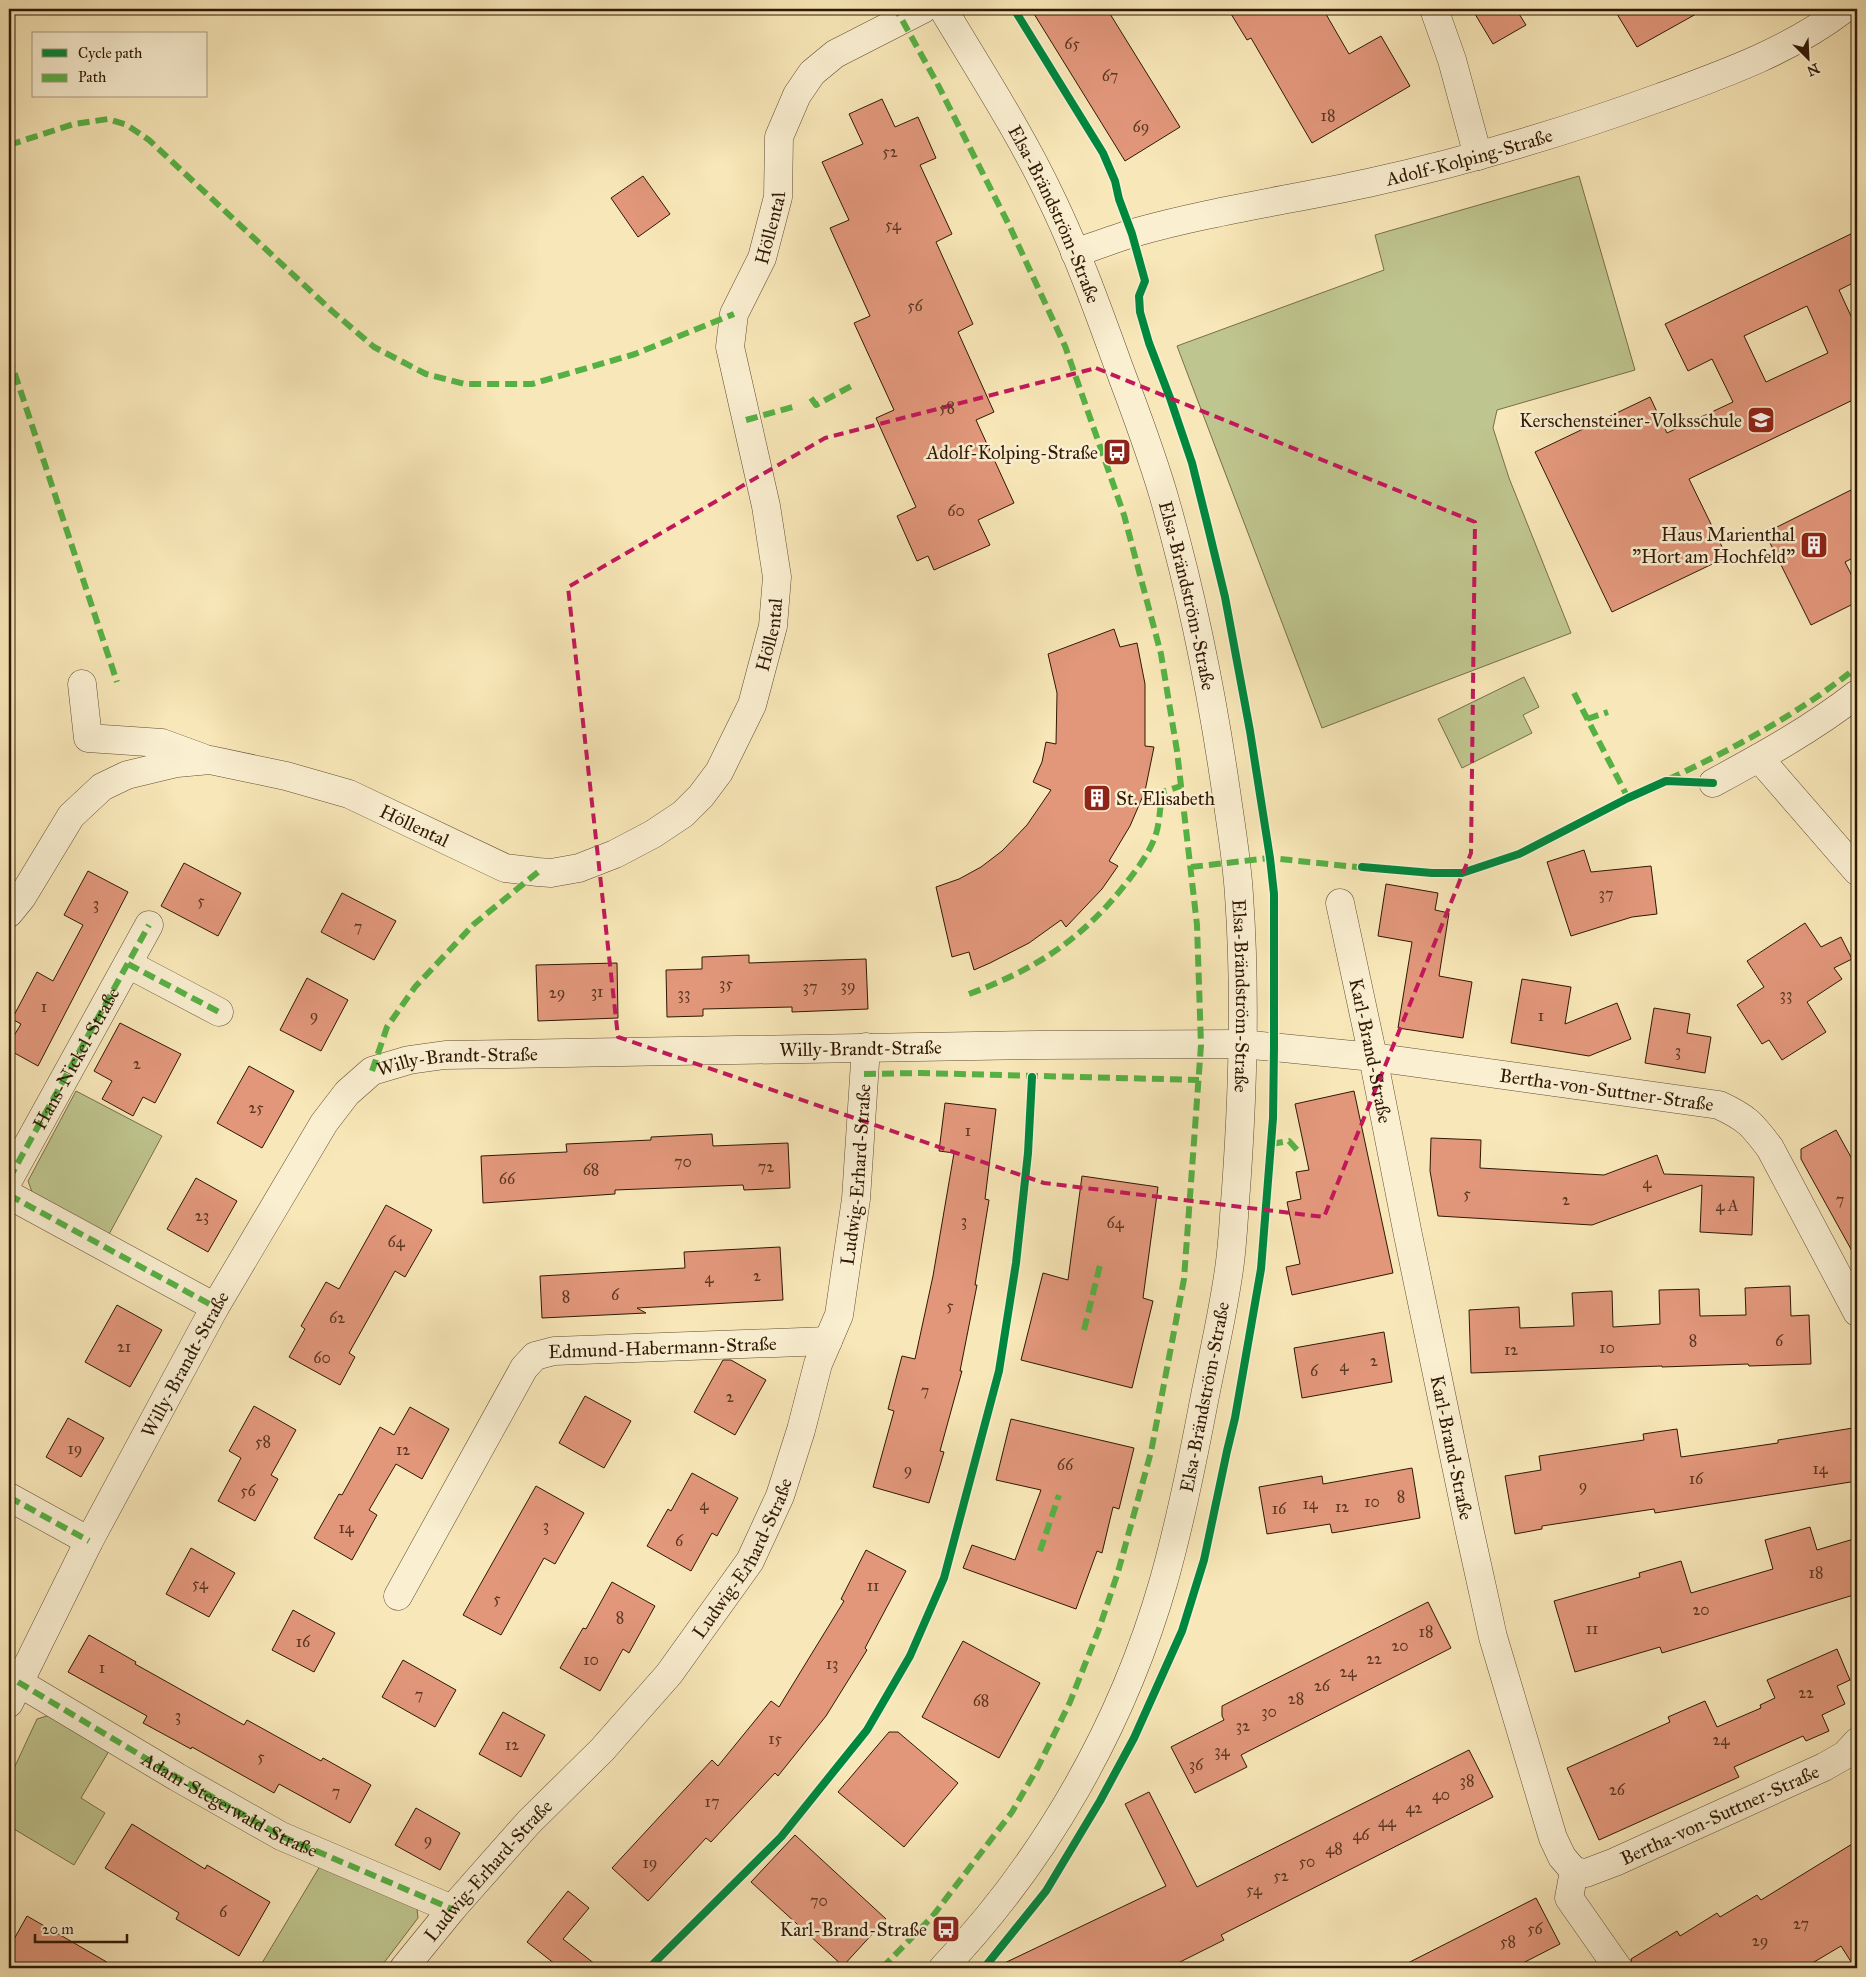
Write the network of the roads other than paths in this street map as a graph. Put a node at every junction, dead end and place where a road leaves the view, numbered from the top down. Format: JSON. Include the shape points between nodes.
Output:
{"nodes":[{"id":1,"x":923,"y":9,"type":"edge"},
{"id":2,"x":943,"y":9,"type":"edge"},
{"id":3,"x":1434,"y":9,"type":"edge"},
{"id":4,"x":1844,"y":9,"type":"edge"},
{"id":5,"x":1478,"y":156,"type":"junction"},
{"id":6,"x":1075,"y":253,"type":"junction"},
{"id":7,"x":82,"y":684,"type":"dead end"},
{"id":8,"x":1857,"y":694,"type":"edge"},
{"id":9,"x":1759,"y":758,"type":"junction"},
{"id":10,"x":210,"y":760,"type":"junction"},
{"id":11,"x":1713,"y":784,"type":"dead end"},
{"id":12,"x":1857,"y":870,"type":"edge"},
{"id":13,"x":1340,"y":903,"type":"dead end"},
{"id":14,"x":9,"y":913,"type":"edge"},
{"id":15,"x":149,"y":926,"type":"dead end"},
{"id":16,"x":128,"y":964,"type":"junction"},
{"id":17,"x":219,"y":1012,"type":"dead end"},
{"id":18,"x":1242,"y":1044,"type":"junction"},
{"id":19,"x":866,"y":1047,"type":"junction"},
{"id":20,"x":1373,"y":1057,"type":"junction"},
{"id":21,"x":9,"y":1179,"type":"edge"},
{"id":22,"x":9,"y":1195,"type":"edge"},
{"id":23,"x":215,"y":1307,"type":"junction"},
{"id":24,"x":1857,"y":1312,"type":"edge"},
{"id":25,"x":828,"y":1341,"type":"junction"},
{"id":26,"x":9,"y":1497,"type":"edge"},
{"id":27,"x":90,"y":1542,"type":"junction"},
{"id":28,"x":398,"y":1596,"type":"dead end"},
{"id":29,"x":14,"y":1692,"type":"edge"},
{"id":30,"x":1857,"y":1742,"type":"edge"},
{"id":31,"x":1574,"y":1871,"type":"junction"},
{"id":32,"x":452,"y":1908,"type":"junction"},
{"id":33,"x":404,"y":1968,"type":"edge"},
{"id":34,"x":943,"y":1968,"type":"edge"},
{"id":35,"x":1618,"y":1968,"type":"edge"}],
"edges":[{"from":1,"to":10,"type":"street","name":"Höllental","via":[[835,54],[812,73],[797,95],[779,137],[778,197],[762,258],[734,314],[730,347],[766,506],[777,577],[773,626],[752,705],[720,772],[701,796],[653,834],[615,854],[579,868],[551,873],[505,868],[349,794],[286,776]]},
{"from":2,"to":6,"type":"street","name":"Elsa-Brändström-Straße","via":[[1051,197]]},
{"from":3,"to":5,"type":"street","via":[[1452,60]]},
{"from":4,"to":5,"type":"street","name":"Adolf-Kolping-Straße","via":[[1779,48],[1720,76]]},
{"from":5,"to":6,"type":"street","name":"Adolf-Kolping-Straße","via":[[1186,220]]},
{"from":6,"to":18,"type":"street","name":"Elsa-Brändström-Straße","via":[[1165,502],[1206,667],[1239,895]]},
{"from":7,"to":10,"type":"street","name":"Höllental","via":[[88,738],[162,743]]},
{"from":8,"to":9,"type":"street"},
{"from":9,"to":11,"type":"street"},
{"from":9,"to":12,"type":"street"},
{"from":10,"to":14,"type":"street","name":"Höllental","via":[[146,769],[102,787],[71,816],[22,898]]},
{"from":13,"to":20,"type":"street","name":"Karl-Brand-Straße"},
{"from":15,"to":16,"type":"street","name":"Hans-Nickel-Straße"},
{"from":16,"to":17,"type":"street"},
{"from":16,"to":21,"type":"street","name":"Hans-Nickel-Straße"},
{"from":18,"to":19,"type":"street","name":"Willy-Brandt-Straße"},
{"from":18,"to":20,"type":"street","name":"Bertha-von-Suttner-Straße"},
{"from":18,"to":34,"type":"street","name":"Elsa-Brändström-Straße","via":[[1241,1118],[1230,1264],[1195,1449],[1164,1579],[1146,1636],[1100,1745],[1047,1838],[977,1930]]},
{"from":19,"to":23,"type":"street","name":"Willy-Brandt-Straße","via":[[445,1055],[409,1060],[372,1071],[347,1093],[324,1123]]},
{"from":19,"to":25,"type":"street","name":"Ludwig-Erhard-Straße","via":[[856,1199],[839,1316]]},
{"from":20,"to":24,"type":"street","name":"Bertha-von-Suttner-Straße","via":[[1719,1105],[1741,1115],[1755,1127],[1770,1148]]},
{"from":20,"to":31,"type":"street","name":"Karl-Brand-Straße","via":[[1468,1528],[1493,1636],[1553,1838],[1562,1857]]},
{"from":22,"to":23,"type":"street"},
{"from":23,"to":27,"type":"street","name":"Willy-Brandt-Straße"},
{"from":25,"to":28,"type":"street","name":"Edmund-Habermann-Straße","via":[[554,1351],[535,1356],[524,1368]]},
{"from":25,"to":32,"type":"street","name":"Ludwig-Erhard-Straße","via":[[818,1364],[780,1496],[750,1561],[669,1674],[602,1750],[529,1822]]},
{"from":26,"to":27,"type":"street"},
{"from":27,"to":29,"type":"street","name":"Willy-Brandt-Straße"},
{"from":29,"to":32,"type":"street","name":"Adam-Stegerwald-Straße","via":[[177,1777],[281,1836]]},
{"from":30,"to":31,"type":"street","name":"Bertha-von-Suttner-Straße","via":[[1845,1755],[1824,1768],[1615,1862],[1586,1873]]},
{"from":31,"to":35,"type":"street","via":[[1569,1898]]},
{"from":32,"to":33,"type":"street","name":"Ludwig-Erhard-Straße"}]}
